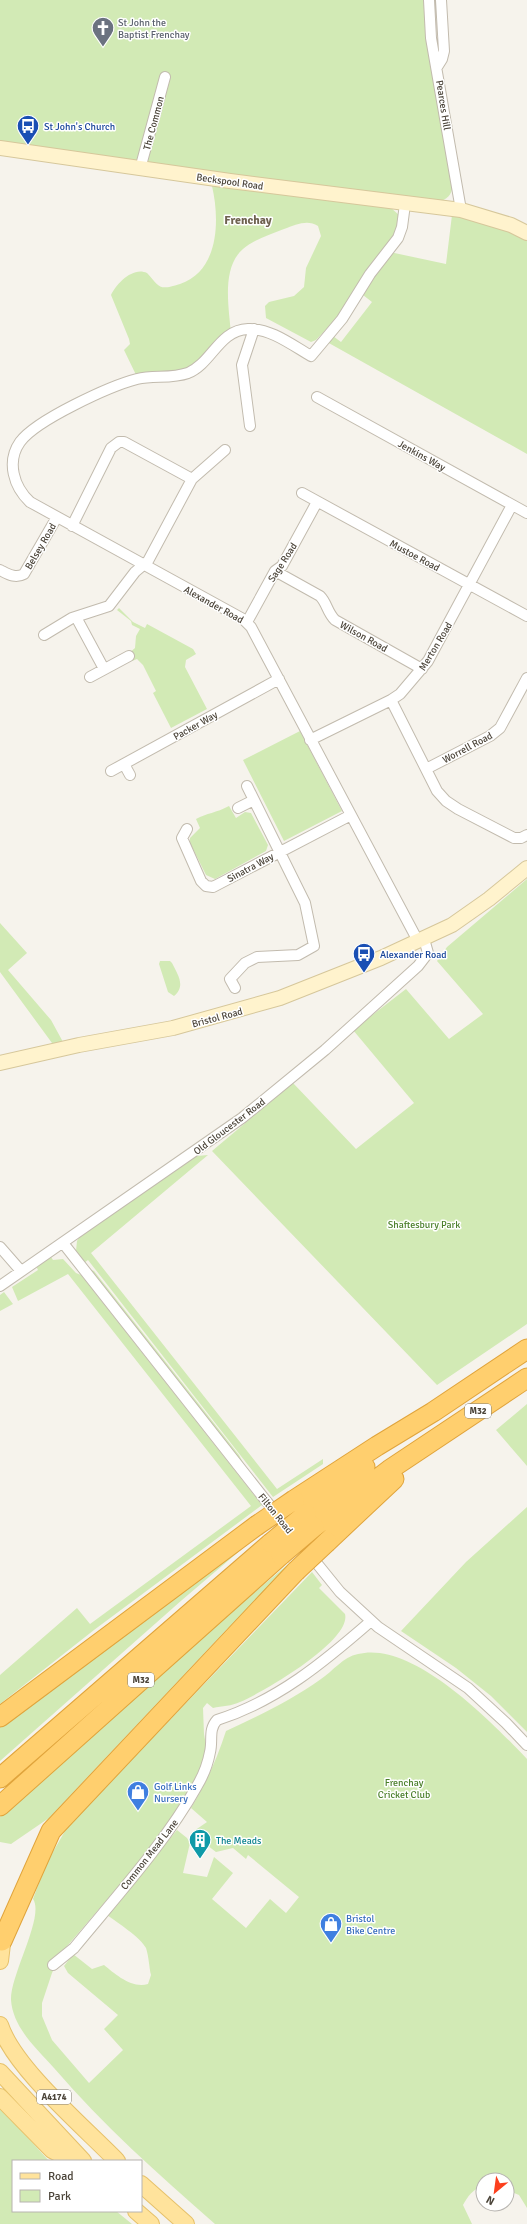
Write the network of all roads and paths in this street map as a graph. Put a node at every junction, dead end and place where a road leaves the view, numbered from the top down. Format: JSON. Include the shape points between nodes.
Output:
{"nodes":[{"id":1,"x":429,"y":0,"type":"edge"},
{"id":2,"x":441,"y":0,"type":"edge"},
{"id":3,"x":437,"y":67,"type":"junction"},
{"id":4,"x":165,"y":77,"type":"dead end"},
{"id":5,"x":0,"y":148,"type":"edge"},
{"id":6,"x":140,"y":169,"type":"junction"},
{"id":7,"x":405,"y":204,"type":"junction"},
{"id":8,"x":461,"y":210,"type":"junction"},
{"id":9,"x":527,"y":233,"type":"edge"},
{"id":10,"x":254,"y":329,"type":"junction"},
{"id":11,"x":317,"y":397,"type":"dead end"},
{"id":12,"x":250,"y":426,"type":"dead end"},
{"id":13,"x":226,"y":450,"type":"dead end"},
{"id":14,"x":192,"y":479,"type":"junction"},
{"id":15,"x":302,"y":493,"type":"dead end"},
{"id":16,"x":317,"y":502,"type":"junction"},
{"id":17,"x":512,"y":505,"type":"junction"},
{"id":18,"x":527,"y":513,"type":"edge"},
{"id":19,"x":55,"y":516,"type":"junction"},
{"id":20,"x":72,"y":526,"type":"junction"},
{"id":21,"x":142,"y":565,"type":"junction"},
{"id":22,"x":0,"y":570,"type":"edge"},
{"id":23,"x":275,"y":571,"type":"junction"},
{"id":24,"x":470,"y":584,"type":"junction"},
{"id":25,"x":76,"y":616,"type":"junction"},
{"id":26,"x":527,"y":616,"type":"edge"},
{"id":27,"x":247,"y":622,"type":"junction"},
{"id":28,"x":44,"y":635,"type":"dead end"},
{"id":29,"x":129,"y":656,"type":"dead end"},
{"id":30,"x":104,"y":669,"type":"junction"},
{"id":31,"x":422,"y":669,"type":"junction"},
{"id":32,"x":90,"y":677,"type":"dead end"},
{"id":33,"x":527,"y":678,"type":"edge"},
{"id":34,"x":279,"y":679,"type":"junction"},
{"id":35,"x":391,"y":700,"type":"junction"},
{"id":36,"x":310,"y":740,"type":"junction"},
{"id":37,"x":124,"y":764,"type":"junction"},
{"id":38,"x":426,"y":769,"type":"junction"},
{"id":39,"x":111,"y":771,"type":"dead end"},
{"id":40,"x":130,"y":775,"type":"dead end"},
{"id":41,"x":247,"y":786,"type":"dead end"},
{"id":42,"x":254,"y":800,"type":"junction"},
{"id":43,"x":238,"y":808,"type":"dead end"},
{"id":44,"x":351,"y":816,"type":"junction"},
{"id":45,"x":187,"y":829,"type":"dead end"},
{"id":46,"x":527,"y":835,"type":"edge"},
{"id":47,"x":280,"y":851,"type":"junction"},
{"id":48,"x":527,"y":868,"type":"edge"},
{"id":49,"x":421,"y":940,"type":"junction"},
{"id":50,"x":235,"y":988,"type":"dead end"},
{"id":51,"x":0,"y":1063,"type":"edge"},
{"id":52,"x":63,"y":1243,"type":"junction"},
{"id":53,"x":0,"y":1248,"type":"edge"},
{"id":54,"x":21,"y":1271,"type":"junction"},
{"id":55,"x":0,"y":1286,"type":"edge"},
{"id":56,"x":527,"y":1348,"type":"edge"},
{"id":57,"x":527,"y":1378,"type":"edge"},
{"id":58,"x":429,"y":1444,"type":"junction"},
{"id":59,"x":305,"y":1514,"type":"junction"},
{"id":60,"x":276,"y":1549,"type":"junction"},
{"id":61,"x":371,"y":1621,"type":"junction"},
{"id":62,"x":0,"y":1717,"type":"edge"},
{"id":63,"x":527,"y":1745,"type":"edge"},
{"id":64,"x":0,"y":1778,"type":"edge"},
{"id":65,"x":0,"y":1806,"type":"edge"},
{"id":66,"x":1,"y":1944,"type":"edge"},
{"id":67,"x":53,"y":1964,"type":"dead end"},
{"id":68,"x":0,"y":2025,"type":"edge"},
{"id":69,"x":0,"y":2072,"type":"edge"},
{"id":70,"x":0,"y":2097,"type":"edge"},
{"id":71,"x":71,"y":2160,"type":"edge"},
{"id":72,"x":82,"y":2160,"type":"edge"},
{"id":73,"x":117,"y":2160,"type":"edge"},
{"id":74,"x":142,"y":2185,"type":"edge"},
{"id":75,"x":137,"y":2212,"type":"edge"},
{"id":76,"x":151,"y":2224,"type":"edge"},
{"id":77,"x":186,"y":2224,"type":"edge"}],
"edges":[{"from":1,"to":3,"type":"street","name":"Pearces Hill","via":[[431,38]]},
{"from":2,"to":3,"type":"street","via":[[444,51]]},
{"from":3,"to":8,"type":"street","name":"Pearces Hill"},
{"from":4,"to":6,"type":"street","name":"The Common"},
{"from":5,"to":6,"type":"main road","name":"Beckspool Road"},
{"from":6,"to":7,"type":"main road","name":"Beckspool Road"},
{"from":7,"to":8,"type":"main road","name":"Beckspool Road"},
{"from":7,"to":10,"type":"street","via":[[398,238],[370,274],[342,319],[311,356],[280,338]]},
{"from":8,"to":9,"type":"main road","name":"Beckspool Road","via":[[511,225]]},
{"from":10,"to":12,"type":"street","via":[[242,365]]},
{"from":10,"to":19,"type":"street","name":"Alexander Road","via":[[236,331],[226,337],[190,372],[174,377],[146,378],[122,384],[54,417],[24,437],[15,454],[15,480],[30,502]]},
{"from":11,"to":17,"type":"street","name":"Jenkins Way"},
{"from":13,"to":14,"type":"street"},
{"from":14,"to":20,"type":"street","via":[[119,442],[111,448]]},
{"from":14,"to":21,"type":"street","via":[[148,561]]},
{"from":15,"to":16,"type":"street","name":"Mustoe Road"},
{"from":16,"to":23,"type":"street","name":"Sage Road","via":[[282,566]]},
{"from":16,"to":24,"type":"street","name":"Mustoe Road"},
{"from":17,"to":18,"type":"street","name":"Jenkins Way"},
{"from":17,"to":24,"type":"street","name":"Merton Road"},
{"from":19,"to":20,"type":"street","name":"Alexander Road"},
{"from":19,"to":22,"type":"street","name":"Belsey Road","via":[[24,574],[19,577]]},
{"from":20,"to":21,"type":"street","name":"Alexander Road"},
{"from":21,"to":25,"type":"street","via":[[110,606]]},
{"from":21,"to":27,"type":"street","name":"Alexander Road"},
{"from":23,"to":27,"type":"street","name":"Sage Road"},
{"from":23,"to":31,"type":"street","name":"Wilson Road","via":[[320,596],[326,601],[328,614],[334,620]]},
{"from":24,"to":26,"type":"street","name":"Mustoe Road"},
{"from":24,"to":31,"type":"street","name":"Merton Road"},
{"from":25,"to":28,"type":"street"},
{"from":25,"to":30,"type":"street"},
{"from":27,"to":34,"type":"street","name":"Alexander Road","via":[[255,632]]},
{"from":29,"to":30,"type":"street"},
{"from":30,"to":32,"type":"street"},
{"from":31,"to":35,"type":"street","name":"Merton Road","via":[[400,694]]},
{"from":33,"to":38,"type":"street","name":"Worrell Road","via":[[500,728],[490,736]]},
{"from":34,"to":36,"type":"street","name":"Alexander Road"},
{"from":34,"to":37,"type":"street","name":"Packer Way"},
{"from":35,"to":36,"type":"street","name":"Merton Road"},
{"from":35,"to":38,"type":"street"},
{"from":36,"to":44,"type":"street","name":"Alexander Road"},
{"from":37,"to":39,"type":"street","name":"Packer Way"},
{"from":37,"to":40,"type":"street"},
{"from":38,"to":46,"type":"street","via":[[437,791],[452,805],[514,838]]},
{"from":41,"to":42,"type":"street"},
{"from":42,"to":43,"type":"street"},
{"from":42,"to":47,"type":"street"},
{"from":44,"to":47,"type":"street","name":"Sinatra Way"},
{"from":44,"to":49,"type":"street","name":"Alexander Road"},
{"from":45,"to":47,"type":"street","name":"Sinatra Way","via":[[182,838],[201,881],[206,886],[213,887]]},
{"from":47,"to":50,"type":"street","via":[[305,903],[314,946],[298,955],[257,957],[246,963],[230,979]]},
{"from":48,"to":49,"type":"main road","name":"Bristol Road","via":[[474,910]]},
{"from":49,"to":51,"type":"main road","name":"Bristol Road","via":[[280,998],[227,1014],[173,1028]]},
{"from":49,"to":52,"type":"street","name":"Old Gloucester Road","via":[[428,949],[423,961],[325,1050],[242,1118]]},
{"from":52,"to":54,"type":"street","name":"Old Gloucester Road"},
{"from":52,"to":61,"type":"street","name":"Filton Road","via":[[326,1576]]},
{"from":53,"to":54,"type":"street"},
{"from":54,"to":55,"type":"street","name":"Old Gloucester Road"},
{"from":56,"to":59,"type":"highway","number":"M32","via":[[433,1412]]},
{"from":57,"to":58,"type":"highway","number":"M32"},
{"from":58,"to":59,"type":"highway","number":"M32","via":[[389,1470]]},
{"from":58,"to":66,"type":"highway","number":"M32","bridge":true,"via":[[296,1571],[51,1831]]},
{"from":59,"to":60,"type":"highway","number":"M32","bridge":true},
{"from":59,"to":62,"type":"highway","number":"M32","bridge":true,"via":[[256,1526]]},
{"from":60,"to":64,"type":"highway","number":"M32"},
{"from":60,"to":65,"type":"highway","number":"M32"},
{"from":61,"to":63,"type":"street","name":"Filton Road","via":[[468,1688]]},
{"from":61,"to":67,"type":"street","name":"Common Mead Lane","via":[[314,1669],[291,1684],[251,1708],[216,1720],[211,1730],[208,1761],[177,1820],[74,1948]]},
{"from":68,"to":73,"type":"main road","number":"A4174","via":[[4,2039],[39,2082]]},
{"from":69,"to":72,"type":"main road","number":"A4174"},
{"from":70,"to":71,"type":"main road","via":[[52,2150]]},
{"from":74,"to":77,"type":"main road"},
{"from":75,"to":76,"type":"main road"}]}
